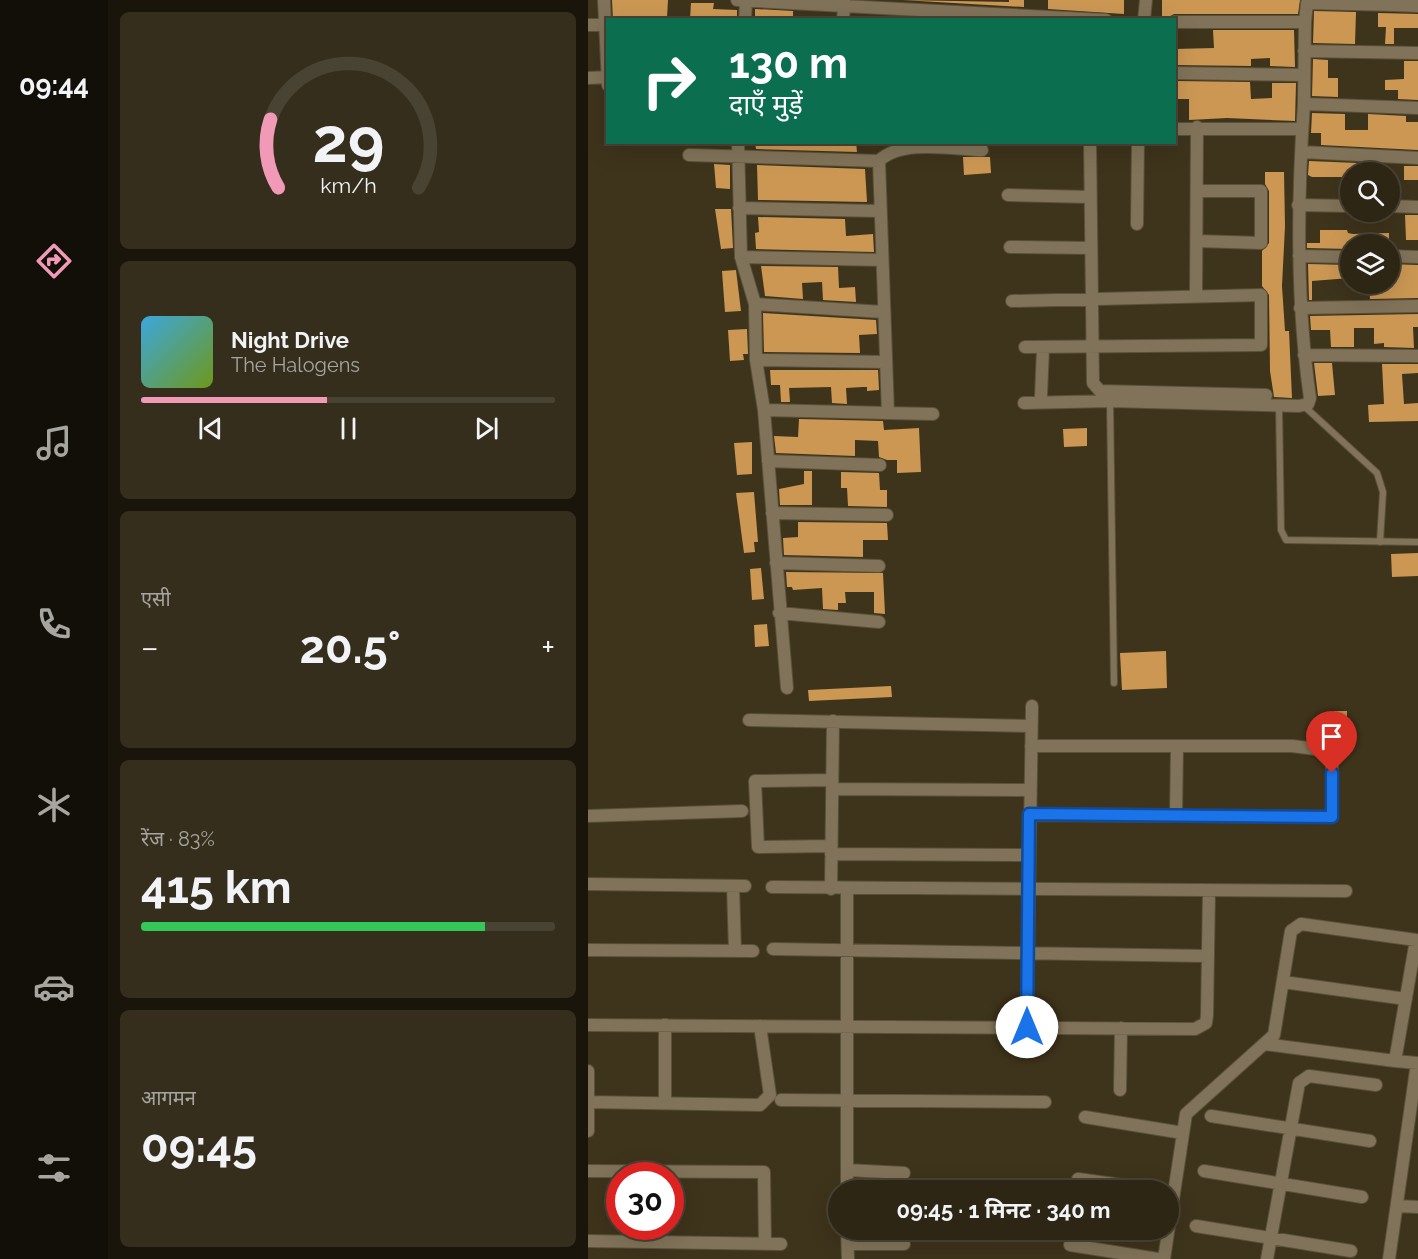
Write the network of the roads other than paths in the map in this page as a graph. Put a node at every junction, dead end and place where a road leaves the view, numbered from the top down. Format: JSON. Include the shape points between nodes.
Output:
{"nodes":[{"id":1,"x":604,"y":0,"type":"edge"},
{"id":2,"x":743,"y":0,"type":"edge"},
{"id":3,"x":1146,"y":0,"type":"edge"},
{"id":4,"x":1306,"y":2,"type":"edge"},
{"id":5,"x":1395,"y":2,"type":"edge"},
{"id":6,"x":844,"y":3,"type":"edge"},
{"id":7,"x":1418,"y":6,"type":"edge"},
{"id":8,"x":745,"y":18,"type":"edge"},
{"id":9,"x":843,"y":18,"type":"edge"},
{"id":10,"x":1075,"y":18,"type":"edge"},
{"id":11,"x":1144,"y":18,"type":"edge"},
{"id":12,"x":1176,"y":22,"type":"edge"},
{"id":13,"x":1305,"y":22,"type":"junction"},
{"id":14,"x":605,"y":25,"type":"junction"},
{"id":15,"x":588,"y":26,"type":"edge"},
{"id":16,"x":606,"y":32,"type":"edge"},
{"id":17,"x":1304,"y":51,"type":"junction"},
{"id":18,"x":1418,"y":53,"type":"edge"},
{"id":19,"x":1176,"y":73,"type":"edge"},
{"id":20,"x":1304,"y":75,"type":"junction"},
{"id":21,"x":606,"y":77,"type":"edge"},
{"id":22,"x":588,"y":78,"type":"edge"},
{"id":23,"x":1304,"y":104,"type":"junction"},
{"id":24,"x":1418,"y":108,"type":"edge"},
{"id":25,"x":1197,"y":127,"type":"junction"},
{"id":26,"x":1176,"y":129,"type":"edge"},
{"id":27,"x":1302,"y":129,"type":"junction"},
{"id":28,"x":738,"y":144,"type":"edge"},
{"id":29,"x":1090,"y":144,"type":"edge"},
{"id":30,"x":1138,"y":144,"type":"edge"},
{"id":31,"x":982,"y":150,"type":"dead end"},
{"id":32,"x":1302,"y":152,"type":"junction"},
{"id":33,"x":689,"y":155,"type":"dead end"},
{"id":34,"x":739,"y":156,"type":"junction"},
{"id":35,"x":1418,"y":158,"type":"edge"},
{"id":36,"x":879,"y":161,"type":"junction"},
{"id":37,"x":1198,"y":191,"type":"junction"},
{"id":38,"x":1008,"y":195,"type":"dead end"},
{"id":39,"x":1090,"y":197,"type":"junction"},
{"id":40,"x":1298,"y":205,"type":"junction"},
{"id":41,"x":1340,"y":206,"type":"edge"},
{"id":42,"x":1400,"y":206,"type":"edge"},
{"id":43,"x":1418,"y":207,"type":"edge"},
{"id":44,"x":739,"y":208,"type":"junction"},
{"id":45,"x":879,"y":211,"type":"junction"},
{"id":46,"x":1137,"y":224,"type":"dead end"},
{"id":47,"x":1197,"y":241,"type":"junction"},
{"id":48,"x":1010,"y":247,"type":"dead end"},
{"id":49,"x":1091,"y":248,"type":"junction"},
{"id":50,"x":741,"y":256,"type":"junction"},
{"id":51,"x":1299,"y":256,"type":"junction"},
{"id":52,"x":1400,"y":256,"type":"edge"},
{"id":53,"x":1340,"y":257,"type":"edge"},
{"id":54,"x":1418,"y":257,"type":"edge"},
{"id":55,"x":882,"y":260,"type":"junction"},
{"id":56,"x":1196,"y":296,"type":"junction"},
{"id":57,"x":1091,"y":299,"type":"junction"},
{"id":58,"x":1012,"y":301,"type":"dead end"},
{"id":59,"x":755,"y":304,"type":"junction"},
{"id":60,"x":1418,"y":306,"type":"edge"},
{"id":61,"x":1300,"y":308,"type":"junction"},
{"id":62,"x":884,"y":312,"type":"junction"},
{"id":63,"x":1024,"y":346,"type":"dead end"},
{"id":64,"x":1043,"y":348,"type":"junction"},
{"id":65,"x":1093,"y":348,"type":"junction"},
{"id":66,"x":1304,"y":355,"type":"junction"},
{"id":67,"x":1418,"y":356,"type":"edge"},
{"id":68,"x":756,"y":360,"type":"junction"},
{"id":69,"x":886,"y":362,"type":"junction"},
{"id":70,"x":1266,"y":395,"type":"dead end"},
{"id":71,"x":1041,"y":396,"type":"dead end"},
{"id":72,"x":1110,"y":401,"type":"junction"},
{"id":73,"x":1024,"y":403,"type":"dead end"},
{"id":74,"x":1279,"y":406,"type":"junction"},
{"id":75,"x":1304,"y":406,"type":"junction"},
{"id":76,"x":764,"y":410,"type":"junction"},
{"id":77,"x":888,"y":413,"type":"junction"},
{"id":78,"x":933,"y":414,"type":"dead end"},
{"id":79,"x":768,"y":461,"type":"junction"},
{"id":80,"x":880,"y":465,"type":"dead end"},
{"id":81,"x":772,"y":513,"type":"junction"},
{"id":82,"x":887,"y":515,"type":"dead end"},
{"id":83,"x":1380,"y":542,"type":"junction"},
{"id":84,"x":1417,"y":542,"type":"edge"},
{"id":85,"x":776,"y":563,"type":"junction"},
{"id":86,"x":879,"y":566,"type":"dead end"},
{"id":87,"x":779,"y":613,"type":"junction"},
{"id":88,"x":879,"y":622,"type":"dead end"},
{"id":89,"x":1114,"y":683,"type":"dead end"},
{"id":90,"x":787,"y":688,"type":"dead end"},
{"id":91,"x":1032,"y":706,"type":"dead end"},
{"id":92,"x":749,"y":720,"type":"dead end"},
{"id":93,"x":833,"y":721,"type":"junction"},
{"id":94,"x":1031,"y":726,"type":"junction"},
{"id":95,"x":1031,"y":746,"type":"junction"},
{"id":96,"x":1177,"y":746,"type":"junction"},
{"id":97,"x":832,"y":785,"type":"junction"},
{"id":98,"x":1029,"y":790,"type":"junction"},
{"id":99,"x":741,"y":811,"type":"dead end"},
{"id":100,"x":1029,"y":814,"type":"junction"},
{"id":101,"x":588,"y":816,"type":"edge"},
{"id":102,"x":1176,"y":816,"type":"junction"},
{"id":103,"x":831,"y":850,"type":"junction"},
{"id":104,"x":1028,"y":855,"type":"junction"},
{"id":105,"x":588,"y":884,"type":"edge"},
{"id":106,"x":771,"y":887,"type":"dead end"},
{"id":107,"x":831,"y":889,"type":"junction"},
{"id":108,"x":847,"y":889,"type":"junction"},
{"id":109,"x":1027,"y":890,"type":"junction"},
{"id":110,"x":1209,"y":891,"type":"junction"},
{"id":111,"x":1346,"y":891,"type":"dead end"},
{"id":112,"x":773,"y":949,"type":"dead end"},
{"id":113,"x":588,"y":950,"type":"edge"},
{"id":114,"x":847,"y":950,"type":"junction"},
{"id":115,"x":735,"y":951,"type":"junction"},
{"id":116,"x":753,"y":951,"type":"dead end"},
{"id":117,"x":1026,"y":952,"type":"junction"},
{"id":118,"x":1208,"y":956,"type":"junction"},
{"id":119,"x":1283,"y":982,"type":"junction"},
{"id":120,"x":1406,"y":999,"type":"junction"},
{"id":121,"x":588,"y":1025,"type":"edge"},
{"id":122,"x":665,"y":1025,"type":"junction"},
{"id":123,"x":760,"y":1026,"type":"junction"},
{"id":124,"x":847,"y":1026,"type":"junction"},
{"id":125,"x":1027,"y":1027,"type":"junction"},
{"id":126,"x":1121,"y":1028,"type":"junction"},
{"id":127,"x":1264,"y":1044,"type":"junction"},
{"id":128,"x":1395,"y":1061,"type":"junction"},
{"id":129,"x":588,"y":1071,"type":"edge"},
{"id":130,"x":1376,"y":1085,"type":"dead end"},
{"id":131,"x":1120,"y":1090,"type":"dead end"},
{"id":132,"x":781,"y":1100,"type":"dead end"},
{"id":133,"x":847,"y":1101,"type":"junction"},
{"id":134,"x":588,"y":1102,"type":"edge"},
{"id":135,"x":665,"y":1102,"type":"junction"},
{"id":136,"x":1045,"y":1102,"type":"dead end"},
{"id":137,"x":1211,"y":1116,"type":"dead end"},
{"id":138,"x":1085,"y":1117,"type":"dead end"},
{"id":139,"x":1291,"y":1128,"type":"junction"},
{"id":140,"x":588,"y":1131,"type":"edge"},
{"id":141,"x":1183,"y":1133,"type":"junction"},
{"id":142,"x":1412,"y":1140,"type":"edge"},
{"id":143,"x":1370,"y":1141,"type":"dead end"},
{"id":144,"x":847,"y":1170,"type":"junction"},
{"id":145,"x":588,"y":1171,"type":"edge"},
{"id":146,"x":1204,"y":1171,"type":"dead end"},
{"id":147,"x":904,"y":1173,"type":"dead end"},
{"id":148,"x":1078,"y":1179,"type":"dead end"},
{"id":149,"x":847,"y":1180,"type":"edge"},
{"id":150,"x":1085,"y":1180,"type":"edge"},
{"id":151,"x":1172,"y":1180,"type":"edge"},
{"id":152,"x":1281,"y":1182,"type":"junction"},
{"id":153,"x":1362,"y":1197,"type":"dead end"},
{"id":154,"x":1397,"y":1206,"type":"junction"},
{"id":155,"x":1418,"y":1207,"type":"edge"},
{"id":156,"x":1196,"y":1226,"type":"dead end"},
{"id":157,"x":1271,"y":1238,"type":"junction"},
{"id":158,"x":848,"y":1240,"type":"edge"},
{"id":159,"x":1165,"y":1240,"type":"edge"},
{"id":160,"x":588,"y":1241,"type":"edge"},
{"id":161,"x":765,"y":1244,"type":"junction"},
{"id":162,"x":781,"y":1244,"type":"dead end"},
{"id":163,"x":848,"y":1244,"type":"junction"},
{"id":164,"x":904,"y":1244,"type":"dead end"},
{"id":165,"x":1070,"y":1245,"type":"dead end"},
{"id":166,"x":1351,"y":1251,"type":"dead end"},
{"id":167,"x":848,"y":1259,"type":"edge"},
{"id":168,"x":1158,"y":1259,"type":"edge"},
{"id":169,"x":1164,"y":1259,"type":"edge"},
{"id":170,"x":1268,"y":1259,"type":"edge"},
{"id":171,"x":1389,"y":1259,"type":"edge"}],
"edges":[{"from":1,"to":14,"type":"street"},
{"from":2,"to":6,"type":"street"},
{"from":2,"to":8,"type":"street"},
{"from":3,"to":11,"type":"street"},
{"from":4,"to":5,"type":"street"},
{"from":4,"to":13,"type":"street"},
{"from":5,"to":7,"type":"street"},
{"from":6,"to":9,"type":"street"},
{"from":6,"to":10,"type":"street"},
{"from":12,"to":13,"type":"street"},
{"from":13,"to":17,"type":"street"},
{"from":14,"to":15,"type":"street"},
{"from":14,"to":16,"type":"street"},
{"from":17,"to":18,"type":"street"},
{"from":17,"to":20,"type":"street"},
{"from":19,"to":20,"type":"street"},
{"from":20,"to":23,"type":"street"},
{"from":21,"to":22,"type":"street"},
{"from":23,"to":24,"type":"street"},
{"from":23,"to":27,"type":"street"},
{"from":25,"to":26,"type":"street"},
{"from":25,"to":27,"type":"street"},
{"from":25,"to":37,"type":"street"},
{"from":27,"to":32,"type":"street"},
{"from":28,"to":34,"type":"street"},
{"from":29,"to":39,"type":"street"},
{"from":30,"to":46,"type":"street"},
{"from":31,"to":36,"type":"street","via":[[901,148],[886,153]]},
{"from":32,"to":35,"type":"street"},
{"from":32,"to":40,"type":"street"},
{"from":33,"to":34,"type":"street"},
{"from":34,"to":36,"type":"street"},
{"from":34,"to":44,"type":"street"},
{"from":36,"to":45,"type":"street"},
{"from":37,"to":47,"type":"street"},
{"from":37,"to":47,"type":"street","via":[[1261,190],[1261,201],[1260,243]]},
{"from":38,"to":39,"type":"street"},
{"from":39,"to":49,"type":"street"},
{"from":40,"to":41,"type":"street"},
{"from":40,"to":51,"type":"street"},
{"from":42,"to":43,"type":"street"},
{"from":44,"to":45,"type":"street"},
{"from":44,"to":50,"type":"street"},
{"from":45,"to":55,"type":"street"},
{"from":47,"to":56,"type":"street"},
{"from":48,"to":49,"type":"street"},
{"from":49,"to":57,"type":"street"},
{"from":50,"to":55,"type":"street"},
{"from":50,"to":59,"type":"street"},
{"from":51,"to":53,"type":"street"},
{"from":51,"to":61,"type":"street"},
{"from":52,"to":54,"type":"street"},
{"from":55,"to":62,"type":"street"},
{"from":56,"to":57,"type":"street"},
{"from":56,"to":65,"type":"street","via":[[1261,295],[1260,345]]},
{"from":57,"to":58,"type":"street"},
{"from":57,"to":65,"type":"street"},
{"from":59,"to":62,"type":"street"},
{"from":59,"to":68,"type":"street"},
{"from":60,"to":61,"type":"street"},
{"from":61,"to":66,"type":"street"},
{"from":62,"to":69,"type":"street"},
{"from":63,"to":64,"type":"street"},
{"from":64,"to":65,"type":"street"},
{"from":64,"to":71,"type":"street"},
{"from":65,"to":70,"type":"street","via":[[1093,383],[1100,391]]},
{"from":66,"to":67,"type":"street"},
{"from":66,"to":75,"type":"street","via":[[1310,398]]},
{"from":68,"to":69,"type":"street"},
{"from":68,"to":76,"type":"street"},
{"from":69,"to":77,"type":"street"},
{"from":72,"to":73,"type":"street"},
{"from":72,"to":74,"type":"street"},
{"from":72,"to":89,"type":"lane"},
{"from":74,"to":75,"type":"street"},
{"from":74,"to":83,"type":"lane","via":[[1281,530],[1286,540]]},
{"from":75,"to":83,"type":"lane","via":[[1377,473],[1383,492]]},
{"from":76,"to":77,"type":"street"},
{"from":76,"to":79,"type":"street"},
{"from":77,"to":78,"type":"street"},
{"from":79,"to":80,"type":"street"},
{"from":79,"to":81,"type":"street"},
{"from":81,"to":82,"type":"street"},
{"from":81,"to":85,"type":"street"},
{"from":83,"to":84,"type":"lane"},
{"from":85,"to":86,"type":"street"},
{"from":85,"to":87,"type":"street"},
{"from":87,"to":88,"type":"street"},
{"from":87,"to":90,"type":"street"},
{"from":91,"to":94,"type":"street"},
{"from":92,"to":93,"type":"street"},
{"from":93,"to":94,"type":"street"},
{"from":93,"to":97,"type":"street"},
{"from":94,"to":95,"type":"street"},
{"from":95,"to":96,"type":"street"},
{"from":95,"to":98,"type":"street"},
{"from":96,"to":102,"type":"street"},
{"from":96,"to":102,"type":"street","via":[[1292,746],[1332,751],[1332,817]]},
{"from":97,"to":98,"type":"street"},
{"from":97,"to":103,"type":"street"},
{"from":97,"to":103,"type":"street","via":[[755,781],[758,847]]},
{"from":98,"to":100,"type":"street"},
{"from":99,"to":101,"type":"street"},
{"from":100,"to":102,"type":"street"},
{"from":100,"to":104,"type":"street"},
{"from":103,"to":104,"type":"street"},
{"from":103,"to":107,"type":"street"},
{"from":104,"to":109,"type":"street"},
{"from":105,"to":115,"type":"street","via":[[739,886]]},
{"from":106,"to":107,"type":"street"},
{"from":107,"to":108,"type":"street"},
{"from":108,"to":109,"type":"street"},
{"from":108,"to":114,"type":"street"},
{"from":109,"to":110,"type":"street"},
{"from":109,"to":117,"type":"street"},
{"from":110,"to":111,"type":"street"},
{"from":110,"to":118,"type":"street"},
{"from":112,"to":114,"type":"street"},
{"from":113,"to":115,"type":"street"},
{"from":114,"to":117,"type":"street"},
{"from":114,"to":124,"type":"street"},
{"from":115,"to":116,"type":"street"},
{"from":117,"to":118,"type":"street"},
{"from":117,"to":125,"type":"street"},
{"from":118,"to":126,"type":"street","via":[[1208,1015],[1202,1028]]},
{"from":119,"to":120,"type":"street"},
{"from":119,"to":120,"type":"street","via":[[1291,931],[1301,924],[1416,940]]},
{"from":119,"to":127,"type":"street","via":[[1274,1035]]},
{"from":120,"to":128,"type":"street"},
{"from":121,"to":122,"type":"street"},
{"from":122,"to":123,"type":"street"},
{"from":122,"to":135,"type":"street"},
{"from":123,"to":124,"type":"street"},
{"from":123,"to":135,"type":"street","via":[[770,1095],[767,1101],[760,1105]]},
{"from":124,"to":125,"type":"street"},
{"from":124,"to":133,"type":"street"},
{"from":125,"to":126,"type":"street"},
{"from":126,"to":131,"type":"street"},
{"from":127,"to":128,"type":"street"},
{"from":127,"to":141,"type":"street","via":[[1186,1114]]},
{"from":128,"to":142,"type":"street","via":[[1417,1064]]},
{"from":129,"to":134,"type":"street"},
{"from":130,"to":139,"type":"street","via":[[1302,1078]]},
{"from":132,"to":133,"type":"street"},
{"from":133,"to":136,"type":"street"},
{"from":133,"to":144,"type":"street"},
{"from":134,"to":135,"type":"street"},
{"from":134,"to":140,"type":"street"},
{"from":137,"to":139,"type":"street"},
{"from":138,"to":141,"type":"street"},
{"from":139,"to":143,"type":"street"},
{"from":139,"to":152,"type":"street"},
{"from":141,"to":151,"type":"street"},
{"from":142,"to":154,"type":"street"},
{"from":144,"to":147,"type":"street"},
{"from":144,"to":149,"type":"street"},
{"from":145,"to":161,"type":"street","via":[[764,1172]]},
{"from":146,"to":152,"type":"street"},
{"from":148,"to":150,"type":"street"},
{"from":152,"to":153,"type":"street"},
{"from":152,"to":157,"type":"street"},
{"from":154,"to":155,"type":"street"},
{"from":154,"to":171,"type":"street"},
{"from":156,"to":157,"type":"street"},
{"from":157,"to":166,"type":"street"},
{"from":157,"to":170,"type":"street"},
{"from":158,"to":163,"type":"street"},
{"from":159,"to":169,"type":"street"},
{"from":160,"to":161,"type":"street"},
{"from":161,"to":162,"type":"street"},
{"from":163,"to":164,"type":"street"},
{"from":163,"to":167,"type":"street"},
{"from":165,"to":168,"type":"street"}]}
